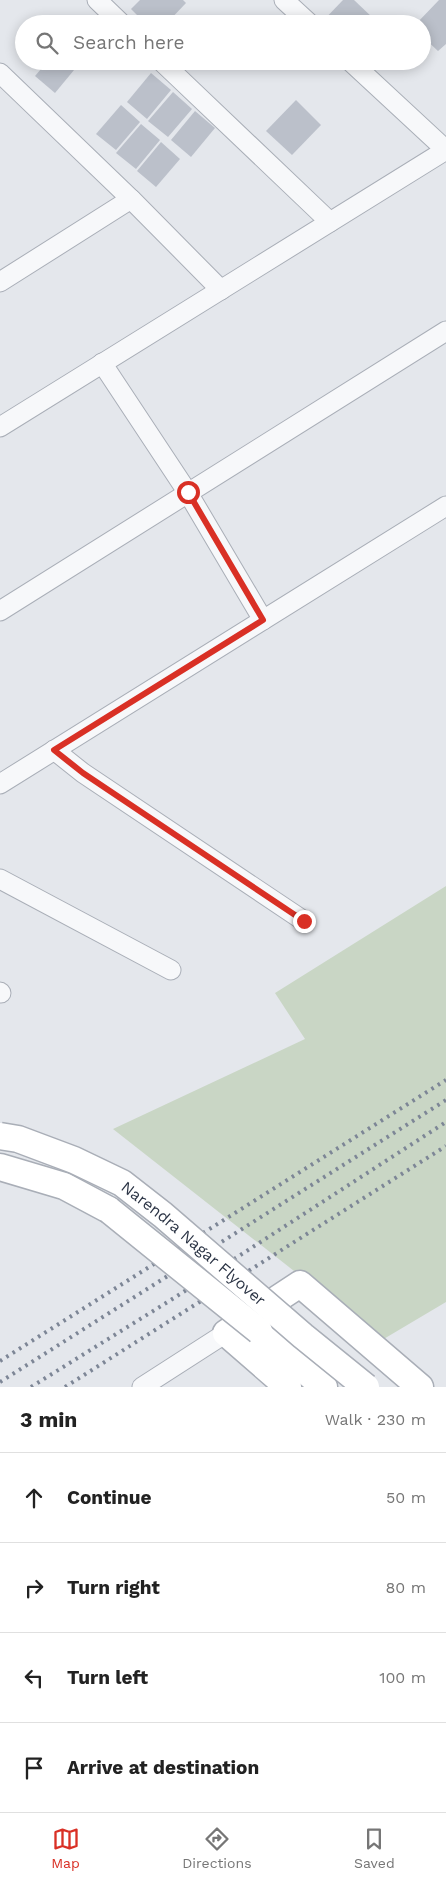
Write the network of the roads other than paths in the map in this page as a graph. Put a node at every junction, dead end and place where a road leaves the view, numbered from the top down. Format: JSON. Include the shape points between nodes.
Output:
{"nodes":[{"id":1,"x":97,"y":0,"type":"edge"},
{"id":2,"x":284,"y":0,"type":"edge"},
{"id":3,"x":113,"y":15,"type":"edge"},
{"id":4,"x":300,"y":15,"type":"edge"},
{"id":5,"x":170,"y":70,"type":"edge"},
{"id":6,"x":360,"y":70,"type":"edge"},
{"id":7,"x":0,"y":73,"type":"edge"},
{"id":8,"x":446,"y":150,"type":"edge"},
{"id":9,"x":131,"y":199,"type":"junction"},
{"id":10,"x":330,"y":222,"type":"junction"},
{"id":11,"x":0,"y":282,"type":"edge"},
{"id":12,"x":220,"y":290,"type":"junction"},
{"id":13,"x":446,"y":331,"type":"edge"},
{"id":14,"x":102,"y":364,"type":"junction"},
{"id":15,"x":0,"y":427,"type":"edge"},
{"id":16,"x":188,"y":492,"type":"junction"},
{"id":17,"x":446,"y":506,"type":"edge"},
{"id":18,"x":0,"y":611,"type":"edge"},
{"id":19,"x":263,"y":620,"type":"junction"},
{"id":20,"x":54,"y":750,"type":"junction"},
{"id":21,"x":0,"y":784,"type":"edge"},
{"id":22,"x":0,"y":879,"type":"edge"},
{"id":23,"x":304,"y":921,"type":"dead end"},
{"id":24,"x":172,"y":970,"type":"dead end"},
{"id":25,"x":0,"y":1136,"type":"edge"},
{"id":26,"x":0,"y":1166,"type":"edge"},
{"id":27,"x":226,"y":1333,"type":"junction"},
{"id":28,"x":142,"y":1387,"type":"edge"},
{"id":29,"x":288,"y":1387,"type":"edge"},
{"id":30,"x":324,"y":1387,"type":"edge"},
{"id":31,"x":366,"y":1387,"type":"edge"},
{"id":32,"x":420,"y":1387,"type":"edge"}],
"edges":[{"from":1,"to":3,"type":"street"},
{"from":2,"to":4,"type":"street"},
{"from":5,"to":10,"type":"street"},
{"from":6,"to":8,"type":"street"},
{"from":7,"to":9,"type":"street"},
{"from":8,"to":10,"type":"street"},
{"from":9,"to":11,"type":"street"},
{"from":9,"to":12,"type":"street"},
{"from":10,"to":12,"type":"street"},
{"from":12,"to":14,"type":"street"},
{"from":13,"to":16,"type":"street"},
{"from":14,"to":15,"type":"street"},
{"from":14,"to":16,"type":"street"},
{"from":16,"to":18,"type":"street"},
{"from":16,"to":19,"type":"street"},
{"from":17,"to":19,"type":"street"},
{"from":19,"to":20,"type":"street"},
{"from":20,"to":21,"type":"street"},
{"from":20,"to":23,"type":"street","via":[[83,773]]},
{"from":22,"to":24,"type":"street"},
{"from":25,"to":31,"type":"main road","name":"Narendra Nagar Flyover","bridge":true,"via":[[18,1139],[74,1160],[122,1183],[163,1214]]},
{"from":26,"to":30,"type":"main road","name":"Narendra Nagar Flyover","bridge":true,"via":[[64,1186],[109,1210]]},
{"from":27,"to":28,"type":"street"},
{"from":27,"to":29,"type":"main road"},
{"from":27,"to":32,"type":"main road","via":[[300,1284]]}]}
